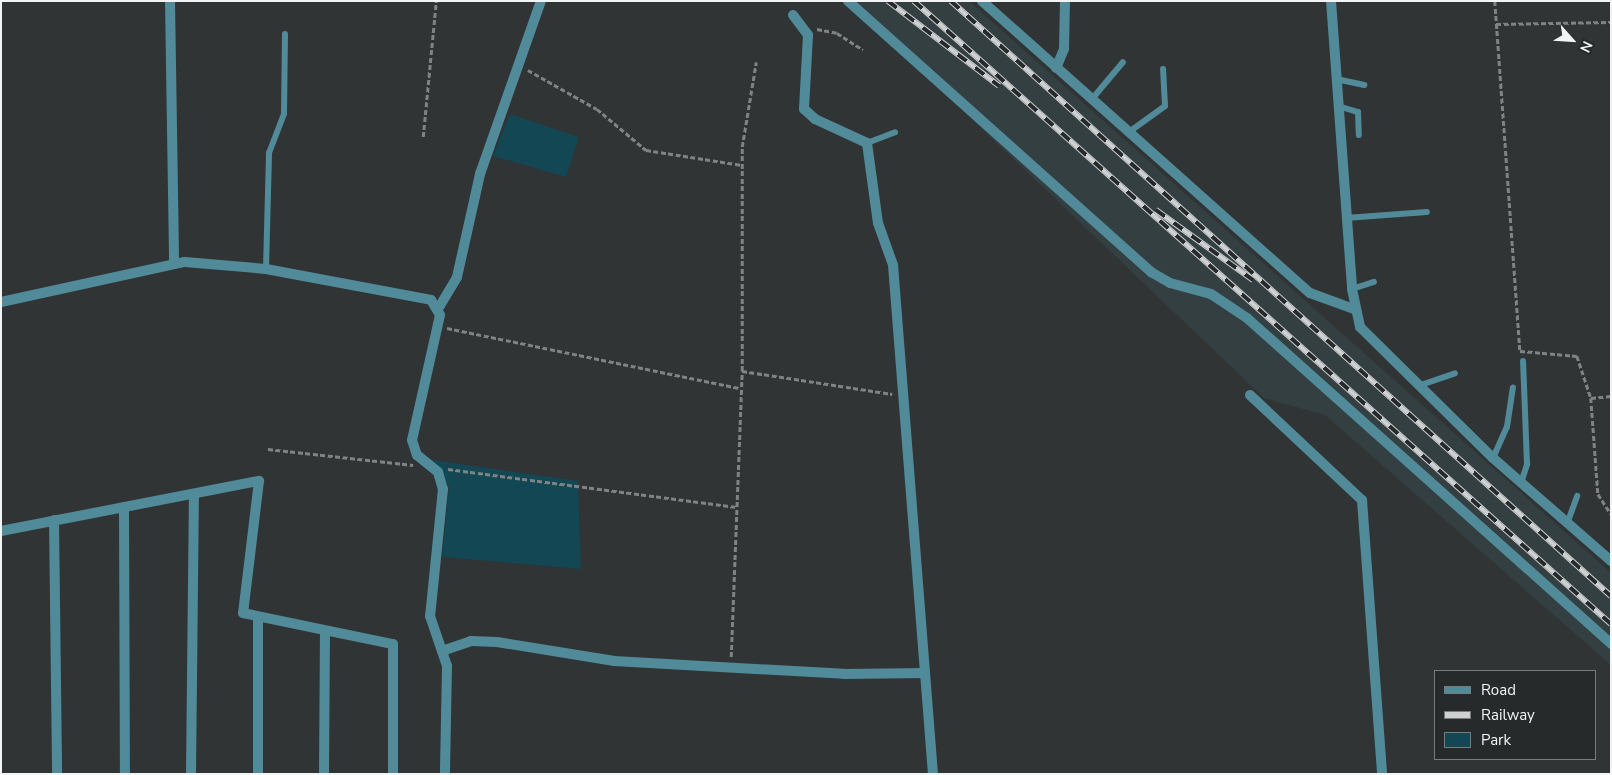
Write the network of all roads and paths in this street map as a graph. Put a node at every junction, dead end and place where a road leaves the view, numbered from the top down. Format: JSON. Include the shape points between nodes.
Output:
{"nodes":[{"id":1,"x":170,"y":1,"type":"edge"},
{"id":2,"x":436,"y":1,"type":"edge"},
{"id":3,"x":541,"y":1,"type":"edge"},
{"id":4,"x":848,"y":1,"type":"edge"},
{"id":5,"x":982,"y":1,"type":"edge"},
{"id":6,"x":1065,"y":1,"type":"edge"},
{"id":7,"x":1331,"y":1,"type":"edge"},
{"id":8,"x":1495,"y":1,"type":"edge"},
{"id":9,"x":792,"y":15,"type":"dead end"},
{"id":10,"x":1611,"y":22,"type":"edge"},
{"id":11,"x":1496,"y":24,"type":"junction"},
{"id":12,"x":806,"y":28,"type":"junction"},
{"id":13,"x":285,"y":34,"type":"dead end"},
{"id":14,"x":863,"y":50,"type":"dead end"},
{"id":15,"x":756,"y":62,"type":"dead end"},
{"id":16,"x":1123,"y":62,"type":"dead end"},
{"id":17,"x":521,"y":66,"type":"junction"},
{"id":18,"x":1056,"y":68,"type":"junction"},
{"id":19,"x":1163,"y":69,"type":"dead end"},
{"id":20,"x":1336,"y":79,"type":"junction"},
{"id":21,"x":1364,"y":85,"type":"dead end"},
{"id":22,"x":1092,"y":99,"type":"junction"},
{"id":23,"x":1338,"y":106,"type":"junction"},
{"id":24,"x":895,"y":132,"type":"dead end"},
{"id":25,"x":1129,"y":132,"type":"junction"},
{"id":26,"x":1358,"y":135,"type":"dead end"},
{"id":27,"x":423,"y":137,"type":"dead end"},
{"id":28,"x":867,"y":143,"type":"junction"},
{"id":29,"x":742,"y":165,"type":"junction"},
{"id":30,"x":1427,"y":212,"type":"dead end"},
{"id":31,"x":1346,"y":218,"type":"junction"},
{"id":32,"x":174,"y":264,"type":"junction"},
{"id":33,"x":266,"y":269,"type":"junction"},
{"id":34,"x":1374,"y":282,"type":"dead end"},
{"id":35,"x":1352,"y":289,"type":"junction"},
{"id":36,"x":1,"y":302,"type":"edge"},
{"id":37,"x":438,"y":309,"type":"junction"},
{"id":38,"x":1354,"y":309,"type":"junction"},
{"id":39,"x":438,"y":326,"type":"junction"},
{"id":40,"x":1523,"y":361,"type":"dead end"},
{"id":41,"x":742,"y":371,"type":"junction"},
{"id":42,"x":1455,"y":373,"type":"dead end"},
{"id":43,"x":1418,"y":386,"type":"junction"},
{"id":44,"x":1513,"y":387,"type":"dead end"},
{"id":45,"x":739,"y":388,"type":"junction"},
{"id":46,"x":904,"y":395,"type":"junction"},
{"id":47,"x":1250,"y":395,"type":"dead end"},
{"id":48,"x":1611,"y":396,"type":"edge"},
{"id":49,"x":1591,"y":398,"type":"junction"},
{"id":50,"x":268,"y":449,"type":"dead end"},
{"id":51,"x":1493,"y":458,"type":"junction"},
{"id":52,"x":432,"y":467,"type":"junction"},
{"id":53,"x":1521,"y":484,"type":"junction"},
{"id":54,"x":194,"y":494,"type":"junction"},
{"id":55,"x":1577,"y":496,"type":"dead end"},
{"id":56,"x":124,"y":507,"type":"junction"},
{"id":57,"x":737,"y":507,"type":"junction"},
{"id":58,"x":1611,"y":514,"type":"edge"},
{"id":59,"x":54,"y":520,"type":"junction"},
{"id":60,"x":1568,"y":524,"type":"junction"},
{"id":61,"x":1,"y":531,"type":"edge"},
{"id":62,"x":1611,"y":561,"type":"edge"},
{"id":63,"x":258,"y":620,"type":"junction"},
{"id":64,"x":325,"y":631,"type":"junction"},
{"id":65,"x":1611,"y":644,"type":"edge"},
{"id":66,"x":442,"y":651,"type":"junction"},
{"id":67,"x":730,"y":667,"type":"junction"},
{"id":68,"x":925,"y":673,"type":"junction"},
{"id":69,"x":57,"y":774,"type":"edge"},
{"id":70,"x":125,"y":774,"type":"edge"},
{"id":71,"x":191,"y":774,"type":"edge"},
{"id":72,"x":258,"y":774,"type":"edge"},
{"id":73,"x":324,"y":774,"type":"edge"},
{"id":74,"x":393,"y":774,"type":"edge"},
{"id":75,"x":445,"y":774,"type":"edge"},
{"id":76,"x":933,"y":774,"type":"edge"},
{"id":77,"x":1382,"y":774,"type":"edge"}],
"edges":[{"from":1,"to":32,"type":"street"},
{"from":2,"to":27,"type":"path"},
{"from":3,"to":17,"type":"street"},
{"from":4,"to":65,"type":"street","via":[[1151,272],[1170,283],[1211,294],[1247,318]]},
{"from":5,"to":18,"type":"street"},
{"from":6,"to":18,"type":"street","via":[[1064,49]]},
{"from":7,"to":20,"type":"street"},
{"from":8,"to":11,"type":"path"},
{"from":9,"to":12,"type":"street"},
{"from":10,"to":11,"type":"path"},
{"from":11,"to":49,"type":"path","via":[[1520,352],[1577,356]]},
{"from":12,"to":14,"type":"path","via":[[837,33]]},
{"from":12,"to":28,"type":"street","via":[[804,109],[815,119]]},
{"from":13,"to":33,"type":"lane","via":[[284,114],[269,153]]},
{"from":15,"to":29,"type":"path"},
{"from":16,"to":22,"type":"lane"},
{"from":17,"to":29,"type":"path","via":[[597,109],[646,150]]},
{"from":17,"to":37,"type":"street","via":[[480,174],[457,277]]},
{"from":18,"to":22,"type":"street"},
{"from":19,"to":25,"type":"lane","via":[[1165,106]]},
{"from":20,"to":21,"type":"lane"},
{"from":20,"to":23,"type":"street"},
{"from":22,"to":25,"type":"street"},
{"from":23,"to":26,"type":"lane","via":[[1358,112]]},
{"from":23,"to":31,"type":"street"},
{"from":24,"to":28,"type":"lane"},
{"from":25,"to":38,"type":"street","via":[[1310,293]]},
{"from":28,"to":46,"type":"street","via":[[878,223],[893,265]]},
{"from":29,"to":41,"type":"path"},
{"from":30,"to":31,"type":"lane"},
{"from":31,"to":35,"type":"street"},
{"from":32,"to":33,"type":"street"},
{"from":32,"to":36,"type":"street"},
{"from":33,"to":37,"type":"street","via":[[416,294]]},
{"from":34,"to":35,"type":"lane"},
{"from":35,"to":38,"type":"street"},
{"from":37,"to":39,"type":"street"},
{"from":38,"to":43,"type":"street","via":[[1369,338]]},
{"from":39,"to":45,"type":"path"},
{"from":39,"to":52,"type":"street","via":[[412,440],[417,455]]},
{"from":40,"to":53,"type":"lane","via":[[1527,464]]},
{"from":41,"to":45,"type":"path"},
{"from":41,"to":46,"type":"path"},
{"from":42,"to":43,"type":"lane"},
{"from":43,"to":51,"type":"street"},
{"from":44,"to":51,"type":"lane","via":[[1507,427]]},
{"from":45,"to":57,"type":"path"},
{"from":46,"to":68,"type":"street"},
{"from":47,"to":77,"type":"street","via":[[1362,500]]},
{"from":48,"to":49,"type":"path"},
{"from":49,"to":58,"type":"path","via":[[1598,494]]},
{"from":50,"to":52,"type":"path"},
{"from":51,"to":53,"type":"street"},
{"from":52,"to":57,"type":"path"},
{"from":52,"to":66,"type":"street","via":[[443,489],[430,616]]},
{"from":53,"to":60,"type":"street"},
{"from":54,"to":56,"type":"street"},
{"from":54,"to":63,"type":"street","via":[[259,481],[243,613]]},
{"from":54,"to":71,"type":"street"},
{"from":55,"to":60,"type":"lane"},
{"from":56,"to":59,"type":"street"},
{"from":56,"to":70,"type":"street"},
{"from":57,"to":67,"type":"path"},
{"from":59,"to":61,"type":"street"},
{"from":59,"to":69,"type":"street"},
{"from":60,"to":62,"type":"street"},
{"from":63,"to":64,"type":"street"},
{"from":63,"to":72,"type":"street"},
{"from":64,"to":73,"type":"street"},
{"from":64,"to":74,"type":"street","via":[[393,644]]},
{"from":66,"to":67,"type":"street","via":[[471,641],[498,642],[614,661]]},
{"from":66,"to":75,"type":"street","via":[[448,683]]},
{"from":67,"to":68,"type":"street"},
{"from":68,"to":76,"type":"street"}]}
